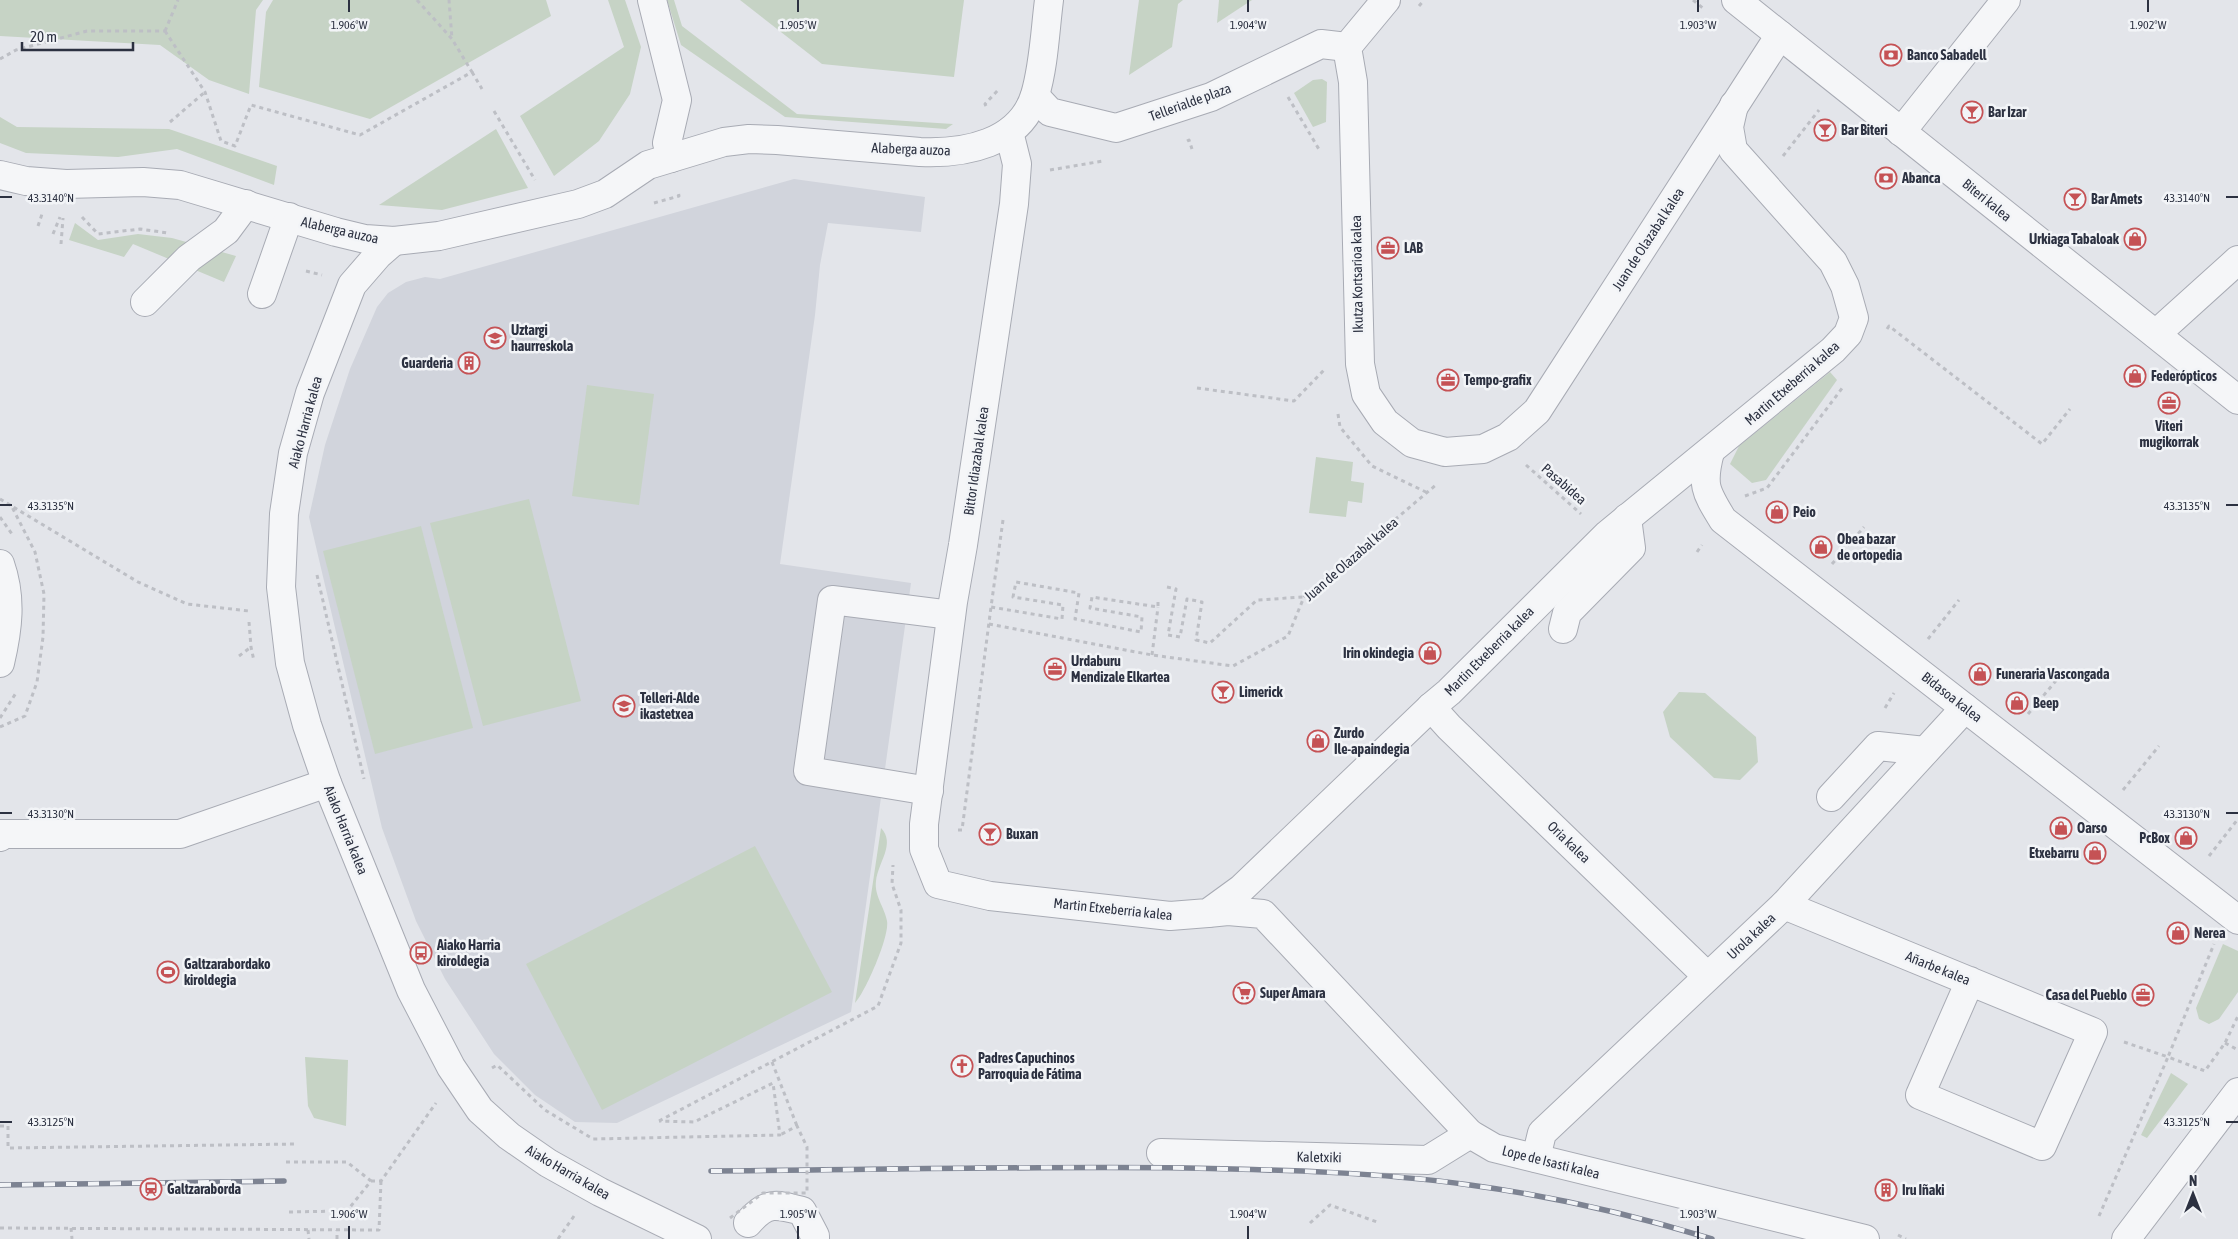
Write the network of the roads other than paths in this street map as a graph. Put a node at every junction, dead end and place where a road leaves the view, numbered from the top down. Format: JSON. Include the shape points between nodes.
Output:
{"nodes":[{"id":1,"x":652,"y":0,"type":"edge"},
{"id":2,"x":1049,"y":0,"type":"edge"},
{"id":3,"x":1386,"y":0,"type":"edge"},
{"id":4,"x":1736,"y":0,"type":"edge"},
{"id":5,"x":2006,"y":0,"type":"edge"},
{"id":6,"x":1780,"y":35,"type":"junction"},
{"id":7,"x":1347,"y":47,"type":"junction"},
{"id":8,"x":1034,"y":96,"type":"junction"},
{"id":9,"x":1734,"y":105,"type":"junction"},
{"id":10,"x":1009,"y":132,"type":"junction"},
{"id":11,"x":1901,"y":132,"type":"junction"},
{"id":12,"x":671,"y":158,"type":"junction"},
{"id":13,"x":0,"y":175,"type":"edge"},
{"id":14,"x":246,"y":204,"type":"junction"},
{"id":15,"x":289,"y":217,"type":"junction"},
{"id":16,"x":342,"y":233,"type":"junction"},
{"id":17,"x":394,"y":241,"type":"junction"},
{"id":18,"x":2238,"y":260,"type":"edge"},
{"id":19,"x":352,"y":285,"type":"junction"},
{"id":20,"x":262,"y":294,"type":"dead end"},
{"id":21,"x":145,"y":302,"type":"dead end"},
{"id":22,"x":2156,"y":334,"type":"junction"},
{"id":23,"x":2238,"y":400,"type":"edge"},
{"id":24,"x":1514,"y":448,"type":"joint"},
{"id":25,"x":1710,"y":452,"type":"junction"},
{"id":26,"x":1627,"y":518,"type":"junction"},
{"id":27,"x":0,"y":564,"type":"edge"},
{"id":28,"x":951,"y":615,"type":"junction"},
{"id":29,"x":1563,"y":629,"type":"dead end"},
{"id":30,"x":0,"y":663,"type":"edge"},
{"id":31,"x":1431,"y":707,"type":"junction"},
{"id":32,"x":1965,"y":708,"type":"junction"},
{"id":33,"x":1925,"y":751,"type":"junction"},
{"id":34,"x":326,"y":783,"type":"junction"},
{"id":35,"x":929,"y":791,"type":"junction"},
{"id":36,"x":1831,"y":798,"type":"dead end"},
{"id":37,"x":0,"y":837,"type":"edge"},
{"id":38,"x":1784,"y":905,"type":"junction"},
{"id":39,"x":1208,"y":913,"type":"junction"},
{"id":40,"x":2238,"y":920,"type":"edge"},
{"id":41,"x":1708,"y":976,"type":"junction"},
{"id":42,"x":1970,"y":981,"type":"junction"},
{"id":43,"x":2238,"y":1092,"type":"edge"},
{"id":44,"x":1470,"y":1134,"type":"junction"},
{"id":45,"x":1161,"y":1153,"type":"dead end"},
{"id":46,"x":1536,"y":1158,"type":"junction"},
{"id":47,"x":739,"y":1220,"type":"road end"},
{"id":48,"x":697,"y":1239,"type":"edge"},
{"id":49,"x":815,"y":1239,"type":"edge"},
{"id":50,"x":1865,"y":1239,"type":"edge"},
{"id":51,"x":2126,"y":1239,"type":"edge"}],
"edges":[{"from":1,"to":12,"type":"street","via":[[677,100],[668,143]]},
{"from":2,"to":8,"type":"street","name":"Alaberga auzoa"},
{"from":3,"to":7,"type":"street"},
{"from":4,"to":6,"type":"street","name":"Biteri kalea"},
{"from":5,"to":11,"type":"street"},
{"from":6,"to":9,"type":"street","name":"Juan de Olazabal kalea"},
{"from":6,"to":11,"type":"street","name":"Biteri kalea"},
{"from":7,"to":8,"type":"street","name":"Tellerialde plaza","via":[[1321,44],[1211,97],[1116,128],[1050,112]]},
{"from":7,"to":24,"type":"street","name":"Ikutza Kortsarioa kalea","via":[[1353,82],[1360,364],[1366,394],[1384,422],[1412,443],[1445,452]]},
{"from":8,"to":10,"type":"street","name":"Alaberga auzoa","via":[[1025,116]]},
{"from":9,"to":24,"type":"street","name":"Juan de Olazabal kalea"},
{"from":9,"to":25,"type":"street","name":"Martin Etxeberria kalea","via":[[1729,127],[1733,150],[1834,262],[1854,318],[1848,334],[1833,350]]},
{"from":10,"to":12,"type":"street","name":"Alaberga auzoa","via":[[988,143],[944,153],[749,139],[724,142]]},
{"from":10,"to":28,"type":"street","name":"Bittor Idiazabal kalea","via":[[1017,164],[1014,204]]},
{"from":11,"to":22,"type":"street","name":"Biteri kalea"},
{"from":12,"to":17,"type":"street","name":"Alaberga auzoa","via":[[648,165],[604,194],[578,204],[438,236]]},
{"from":13,"to":14,"type":"street","name":"Alaberga auzoa","via":[[26,182],[66,184],[180,184]]},
{"from":14,"to":15,"type":"street","name":"Alaberga auzoa"},
{"from":14,"to":21,"type":"street","via":[[226,231],[189,258]]},
{"from":15,"to":16,"type":"street","name":"Alaberga auzoa"},
{"from":15,"to":20,"type":"street"},
{"from":16,"to":17,"type":"street","name":"Alaberga auzoa"},
{"from":16,"to":19,"type":"street","name":"Aiako Harria kalea","via":[[352,254]]},
{"from":17,"to":19,"type":"street","name":"Aiako Harria kalea"},
{"from":18,"to":22,"type":"street"},
{"from":19,"to":34,"type":"street","name":"Aiako Harria kalea","via":[[310,393],[293,453],[284,514],[281,587],[290,663]]},
{"from":22,"to":23,"type":"street","name":"Biteri kalea"},
{"from":25,"to":26,"type":"street","name":"Martin Etxeberria kalea"},
{"from":25,"to":32,"type":"street","name":"Bidasoa kalea","via":[[1704,474],[1707,494],[1723,520]]},
{"from":26,"to":29,"type":"street","via":[[1631,548],[1567,613]]},
{"from":26,"to":31,"type":"street","name":"Martin Etxeberria kalea"},
{"from":27,"to":30,"type":"street","via":[[9,604],[8,632]]},
{"from":28,"to":35,"type":"street","name":"Bittor Idiazabal kalea"},
{"from":28,"to":35,"type":"street","via":[[832,600],[808,771]]},
{"from":31,"to":39,"type":"street","name":"Martin Etxeberria kalea","via":[[1241,889]]},
{"from":31,"to":41,"type":"street","name":"Oria kalea"},
{"from":32,"to":33,"type":"street","name":"Urola kalea"},
{"from":32,"to":40,"type":"street","name":"Bidasoa kalea"},
{"from":33,"to":36,"type":"street","via":[[1878,746]]},
{"from":33,"to":38,"type":"street","name":"Urola kalea"},
{"from":34,"to":37,"type":"street","via":[[180,834],[2,834]]},
{"from":34,"to":48,"type":"street","name":"Aiako Harria kalea","via":[[411,990],[462,1086],[480,1110],[548,1163]]},
{"from":35,"to":39,"type":"street","name":"Martin Etxeberria kalea","via":[[924,849],[938,884],[990,896],[1161,915]]},
{"from":38,"to":41,"type":"street","name":"Urola kalea"},
{"from":38,"to":42,"type":"street","name":"Añarbe kalea"},
{"from":39,"to":44,"type":"street","name":"Lope de Isasti kalea","via":[[1263,914]]},
{"from":41,"to":46,"type":"street","name":"Urola kalea","via":[[1542,1133]]},
{"from":42,"to":42,"type":"street","name":"Añarbe kalea","via":[[2092,1032],[2042,1146],[1920,1095]]},
{"from":43,"to":51,"type":"street"},
{"from":44,"to":45,"type":"street","name":"Kaletxiki","via":[[1428,1160]]},
{"from":44,"to":46,"type":"street","name":"Lope de Isasti kalea","via":[[1494,1148]]},
{"from":46,"to":50,"type":"street","name":"Lope de Isasti kalea"},
{"from":47,"to":49,"type":"street","via":[[780,1205],[802,1212]]}]}
